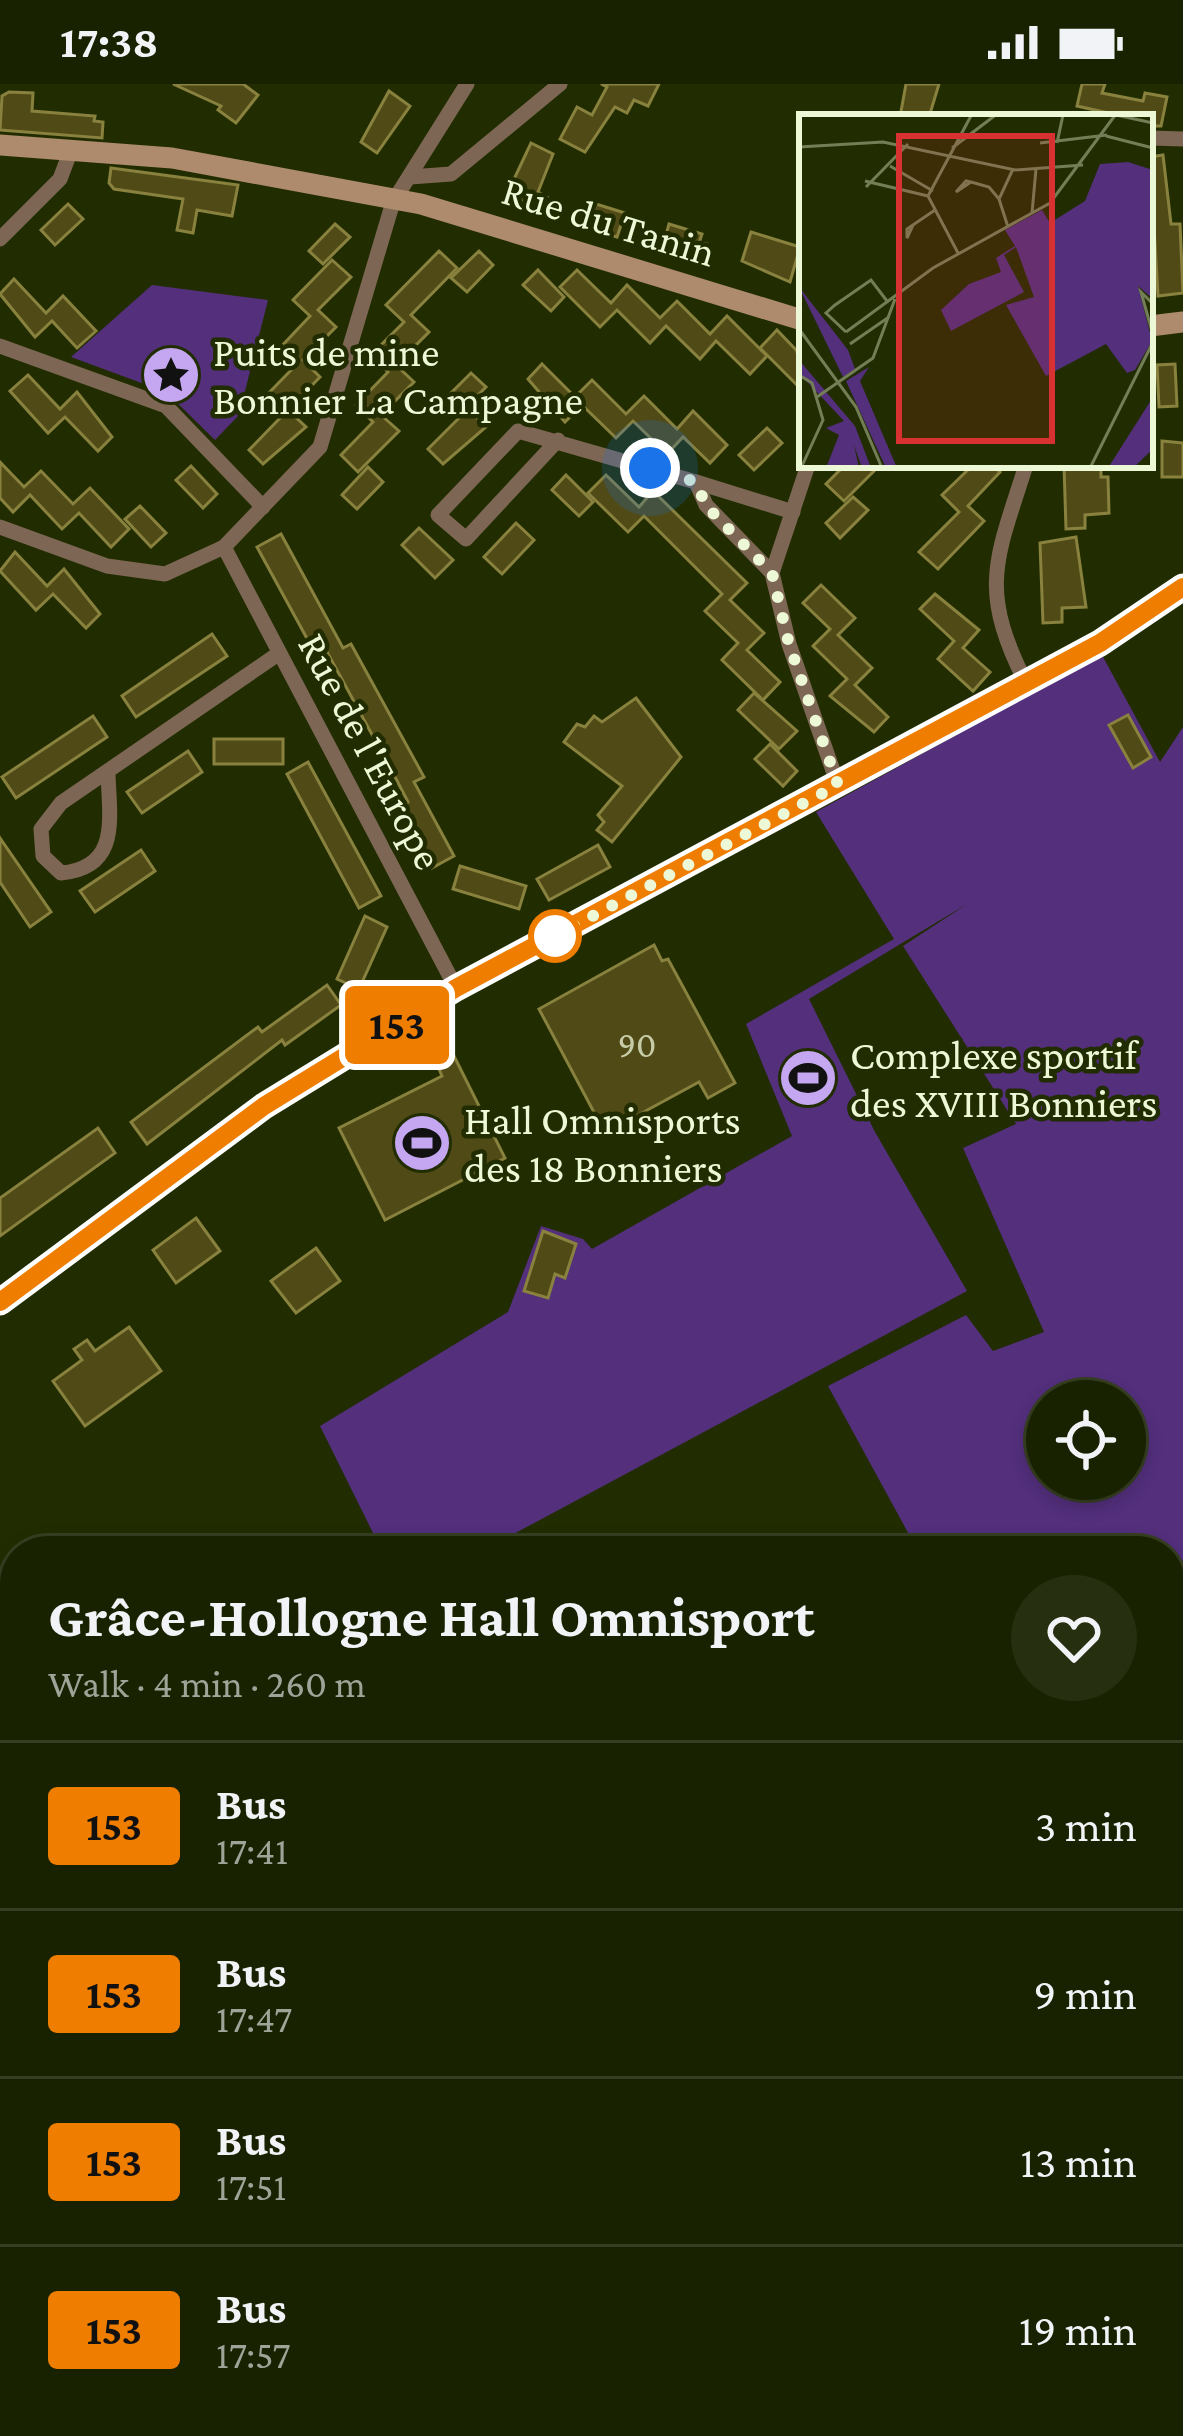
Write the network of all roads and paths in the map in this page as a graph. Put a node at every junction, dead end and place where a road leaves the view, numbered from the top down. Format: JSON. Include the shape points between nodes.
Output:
{"nodes":[{"id":1,"x":467,"y":84,"type":"edge"},
{"id":2,"x":560,"y":84,"type":"edge"},
{"id":3,"x":1153,"y":137,"type":"edge"},
{"id":4,"x":1183,"y":139,"type":"edge"},
{"id":5,"x":0,"y":145,"type":"edge"},
{"id":6,"x":71,"y":150,"type":"junction"},
{"id":7,"x":410,"y":177,"type":"junction"},
{"id":8,"x":393,"y":202,"type":"junction"},
{"id":9,"x":0,"y":239,"type":"edge"},
{"id":10,"x":799,"y":319,"type":"edge"},
{"id":11,"x":1183,"y":322,"type":"edge"},
{"id":12,"x":1153,"y":326,"type":"edge"},
{"id":13,"x":0,"y":346,"type":"edge"},
{"id":14,"x":558,"y":440,"type":"junction"},
{"id":15,"x":807,"y":468,"type":"edge"},
{"id":16,"x":1025,"y":468,"type":"edge"},
{"id":17,"x":696,"y":482,"type":"junction"},
{"id":18,"x":263,"y":507,"type":"junction"},
{"id":19,"x":793,"y":512,"type":"junction"},
{"id":20,"x":0,"y":527,"type":"edge"},
{"id":21,"x":224,"y":548,"type":"junction"},
{"id":22,"x":772,"y":573,"type":"junction"},
{"id":23,"x":1183,"y":587,"type":"edge"},
{"id":24,"x":278,"y":654,"type":"junction"},
{"id":25,"x":1026,"y":683,"type":"junction"},
{"id":26,"x":108,"y":775,"type":"junction"},
{"id":27,"x":838,"y":785,"type":"junction"},
{"id":28,"x":456,"y":988,"type":"junction"},
{"id":29,"x":0,"y":1302,"type":"edge"}],
"edges":[{"from":1,"to":7,"type":"street"},
{"from":2,"to":7,"type":"street","via":[[451,174]]},
{"from":3,"to":4,"type":"street"},
{"from":5,"to":6,"type":"street","name":"Rue du Tanin"},
{"from":6,"to":8,"type":"street","name":"Rue du Tanin","via":[[235,168]]},
{"from":6,"to":9,"type":"street","via":[[60,178]]},
{"from":7,"to":8,"type":"street"},
{"from":8,"to":10,"type":"street","name":"Rue du Tanin"},
{"from":8,"to":18,"type":"street","via":[[320,447]]},
{"from":11,"to":12,"type":"street"},
{"from":13,"to":18,"type":"street","via":[[166,406]]},
{"from":14,"to":14,"type":"street","via":[[466,538],[438,514],[518,431]]},
{"from":14,"to":17,"type":"street"},
{"from":15,"to":19,"type":"street"},
{"from":16,"to":25,"type":"street","via":[[992,581]]},
{"from":17,"to":19,"type":"street"},
{"from":17,"to":22,"type":"street","via":[[706,506]]},
{"from":18,"to":21,"type":"street"},
{"from":19,"to":22,"type":"street"},
{"from":20,"to":21,"type":"street","via":[[106,566],[165,574]]},
{"from":21,"to":24,"type":"street","name":"Rue de l'Europe"},
{"from":22,"to":27,"type":"street"},
{"from":23,"to":25,"type":"street"},
{"from":24,"to":26,"type":"street"},
{"from":24,"to":28,"type":"street","name":"Rue de l'Europe"},
{"from":25,"to":27,"type":"street"},
{"from":26,"to":26,"type":"street","via":[[111,835],[103,856],[82,872],[61,873],[43,856],[41,829],[61,803]]},
{"from":27,"to":28,"type":"street"},
{"from":28,"to":29,"type":"street","via":[[264,1106]]}]}
